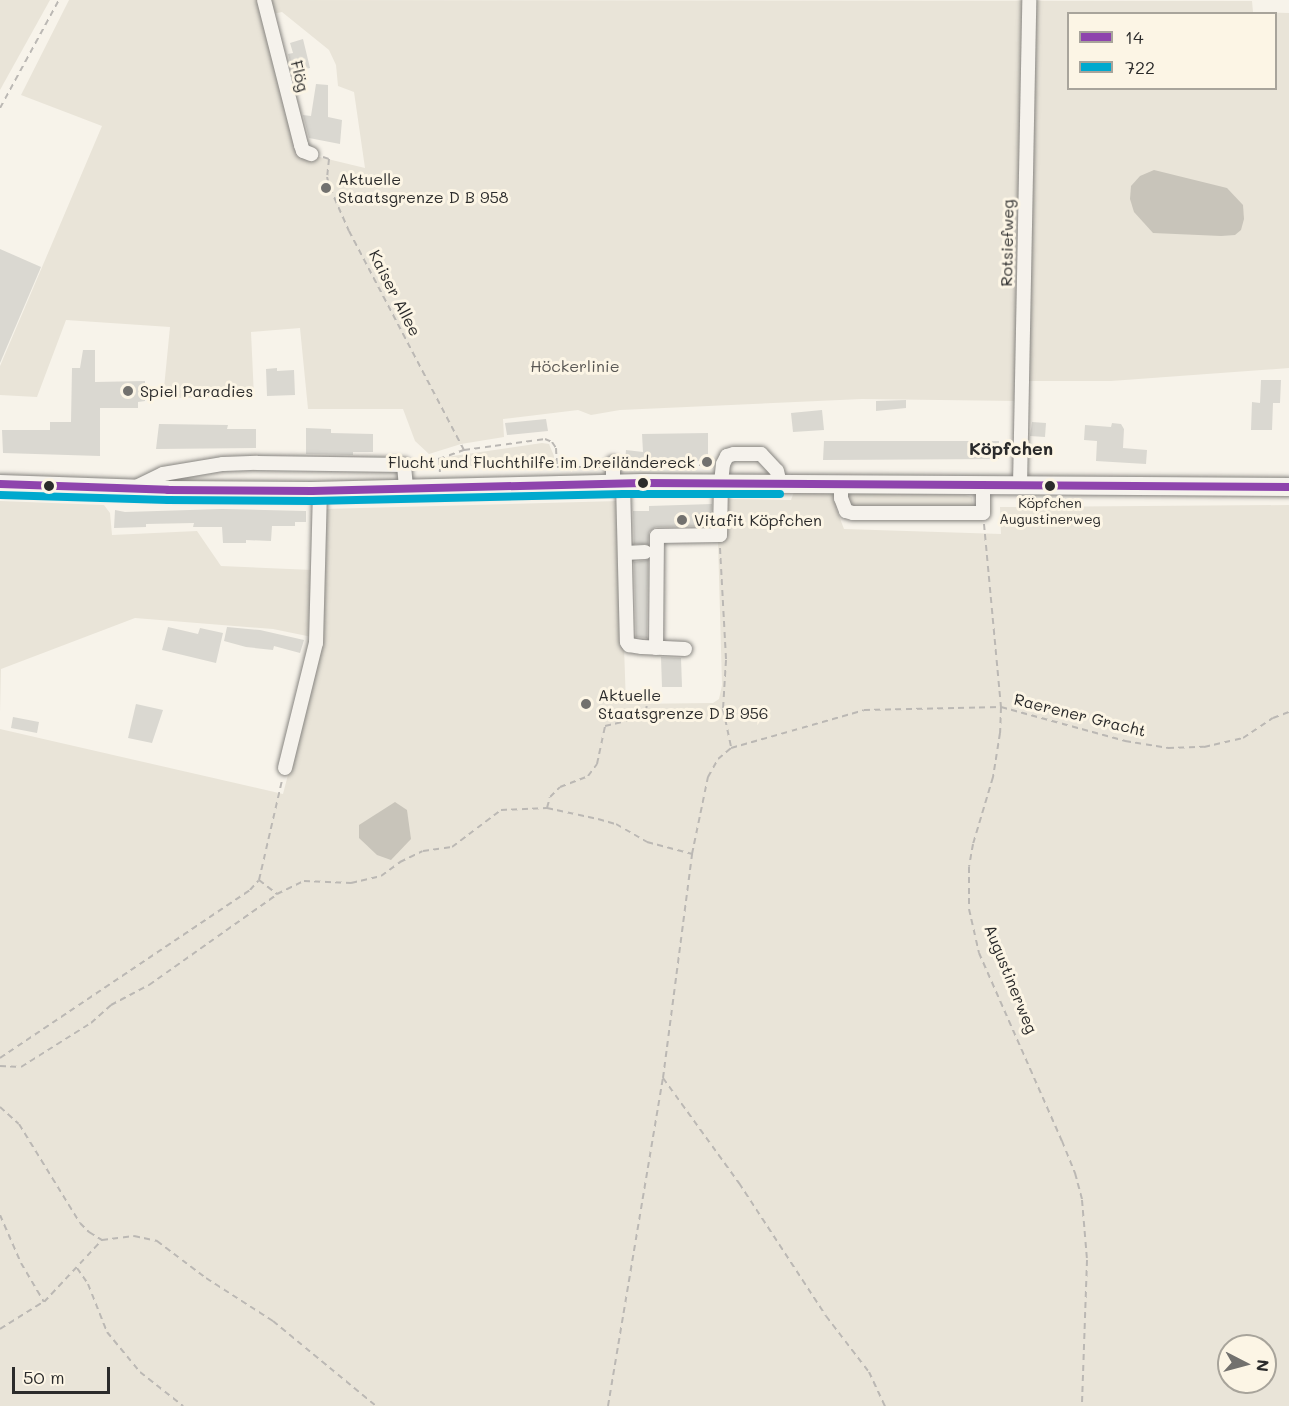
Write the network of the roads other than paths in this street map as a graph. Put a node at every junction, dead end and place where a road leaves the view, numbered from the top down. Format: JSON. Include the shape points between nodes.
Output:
{"nodes":[{"id":1,"x":264,"y":0,"type":"edge"},
{"id":2,"x":1029,"y":0,"type":"edge"},
{"id":3,"x":312,"y":154,"type":"road end"},
{"id":4,"x":301,"y":465,"type":"junction"},
{"id":5,"x":615,"y":474,"type":"junction"},
{"id":6,"x":721,"y":483,"type":"junction"},
{"id":7,"x":780,"y":483,"type":"junction"},
{"id":8,"x":0,"y":484,"type":"edge"},
{"id":9,"x":841,"y":484,"type":"junction"},
{"id":10,"x":983,"y":486,"type":"junction"},
{"id":11,"x":1020,"y":486,"type":"junction"},
{"id":12,"x":1289,"y":487,"type":"edge"},
{"id":13,"x":132,"y":489,"type":"junction"},
{"id":14,"x":406,"y":489,"type":"junction"},
{"id":15,"x":301,"y":491,"type":"junction"},
{"id":16,"x":321,"y":491,"type":"junction"},
{"id":17,"x":645,"y":552,"type":"dead end"},
{"id":18,"x":625,"y":553,"type":"junction"},
{"id":19,"x":656,"y":648,"type":"junction"},
{"id":20,"x":685,"y":649,"type":"dead end"},
{"id":21,"x":285,"y":768,"type":"road end"}],
"edges":[{"from":1,"to":3,"type":"street","name":"Flög","via":[[303,151]]},
{"from":2,"to":11,"type":"street","name":"Rotsiefweg"},
{"from":4,"to":13,"type":"street","via":[[223,464],[162,474]]},
{"from":4,"to":14,"type":"street","via":[[404,465]]},
{"from":4,"to":15,"type":"street"},
{"from":5,"to":6,"type":"main road"},
{"from":5,"to":14,"type":"main road"},
{"from":5,"to":18,"type":"street"},
{"from":6,"to":7,"type":"main road"},
{"from":6,"to":7,"type":"street","via":[[723,464],[727,456],[734,454],[761,454],[777,471]]},
{"from":6,"to":19,"type":"street","via":[[720,535],[657,536]]},
{"from":7,"to":9,"type":"main road"},
{"from":8,"to":13,"type":"main road"},
{"from":9,"to":10,"type":"main road"},
{"from":9,"to":10,"type":"street","via":[[846,511],[853,513],[983,513]]},
{"from":10,"to":11,"type":"main road"},
{"from":11,"to":12,"type":"main road"},
{"from":13,"to":15,"type":"main road"},
{"from":14,"to":16,"type":"main road"},
{"from":15,"to":16,"type":"main road"},
{"from":16,"to":21,"type":"street","via":[[316,642]]},
{"from":17,"to":18,"type":"street"},
{"from":18,"to":19,"type":"street","via":[[627,642]]},
{"from":19,"to":20,"type":"street"}]}
